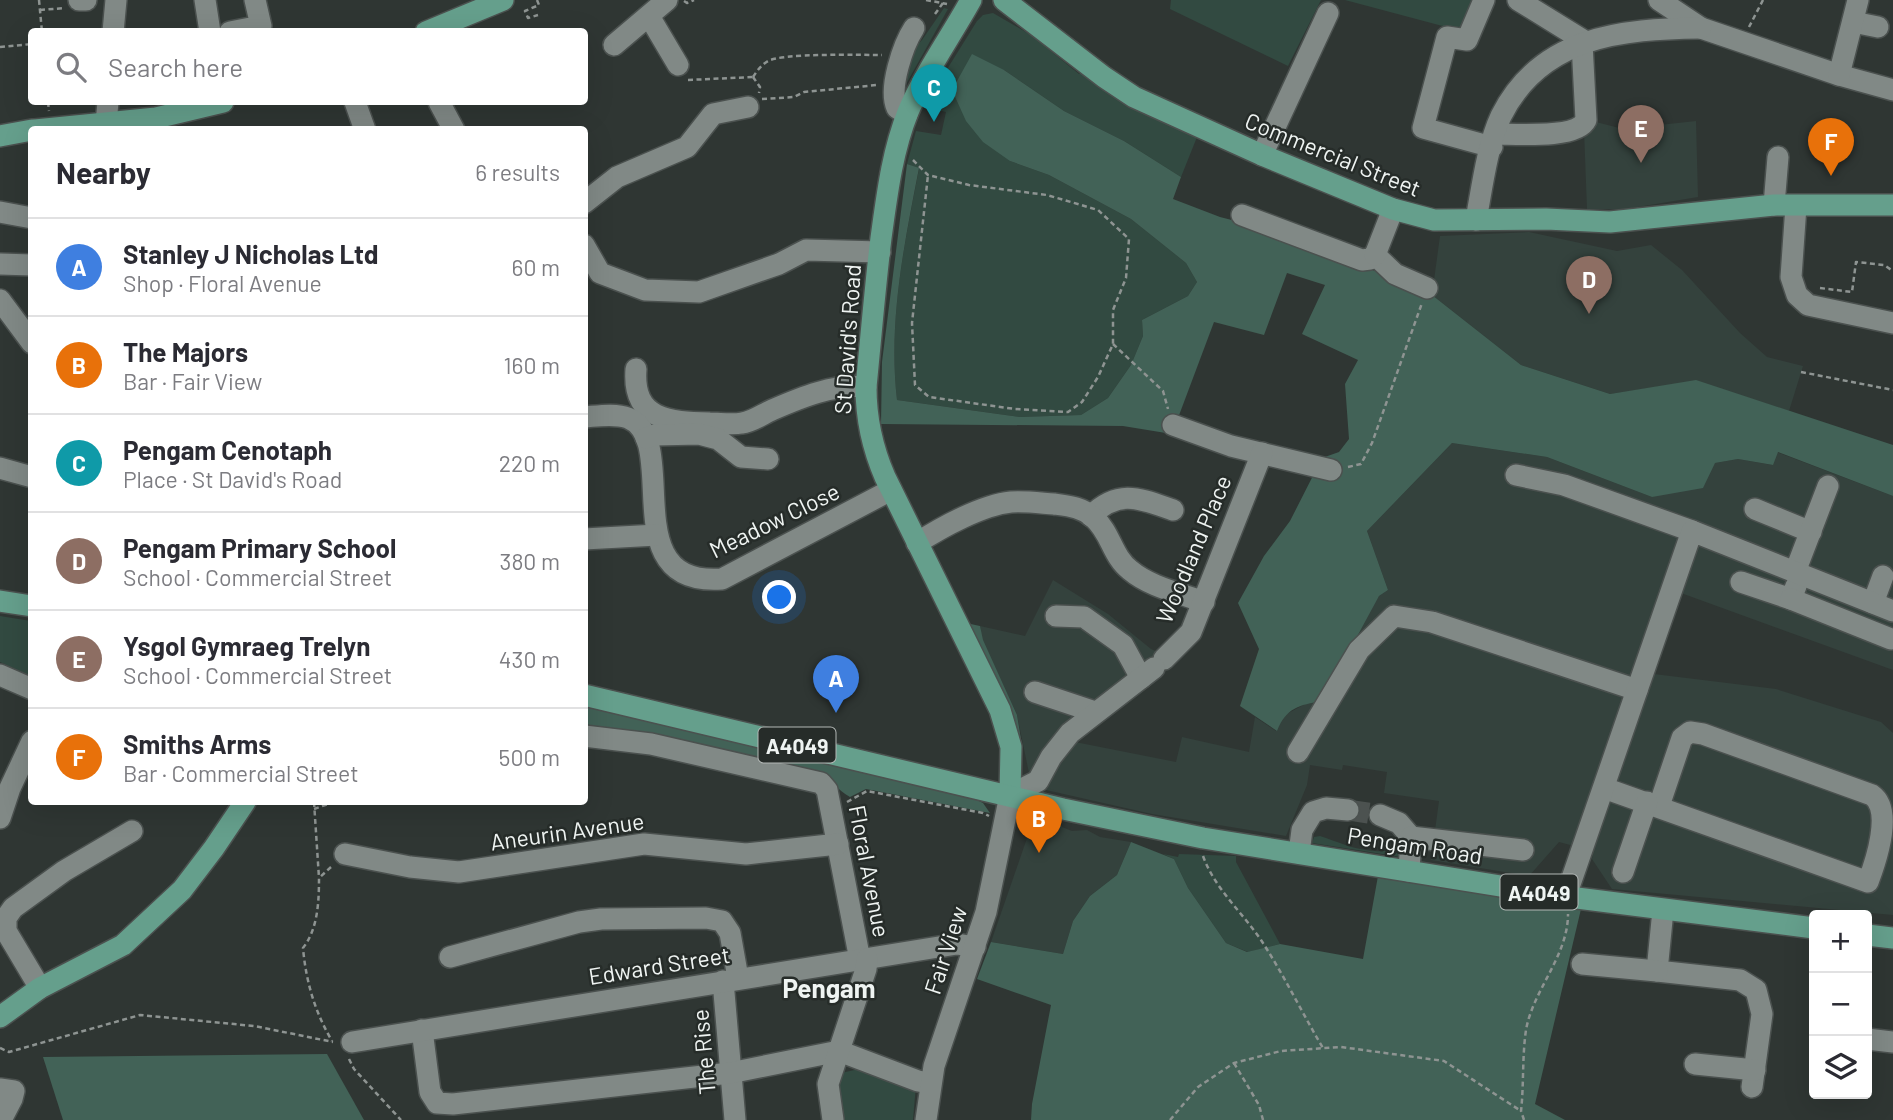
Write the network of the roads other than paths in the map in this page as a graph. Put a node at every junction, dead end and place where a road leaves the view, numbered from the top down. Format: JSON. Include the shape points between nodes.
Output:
{"nodes":[{"id":1,"x":79,"y":0,"type":"edge"},
{"id":2,"x":86,"y":0,"type":"edge"},
{"id":3,"x":116,"y":0,"type":"edge"},
{"id":4,"x":205,"y":0,"type":"edge"},
{"id":5,"x":255,"y":0,"type":"edge"},
{"id":6,"x":503,"y":0,"type":"edge"},
{"id":7,"x":667,"y":0,"type":"edge"},
{"id":8,"x":1004,"y":0,"type":"edge"},
{"id":9,"x":1484,"y":0,"type":"edge"},
{"id":10,"x":1518,"y":0,"type":"edge"},
{"id":11,"x":1659,"y":0,"type":"edge"},
{"id":12,"x":1858,"y":0,"type":"edge"},
{"id":13,"x":962,"y":2,"type":"edge"},
{"id":14,"x":1328,"y":13,"type":"dead end"},
{"id":15,"x":649,"y":16,"type":"junction"},
{"id":16,"x":1853,"y":22,"type":"junction"},
{"id":17,"x":1878,"y":27,"type":"dead end"},
{"id":18,"x":113,"y":28,"type":"edge"},
{"id":19,"x":209,"y":28,"type":"edge"},
{"id":20,"x":251,"y":28,"type":"edge"},
{"id":21,"x":436,"y":28,"type":"edge"},
{"id":22,"x":914,"y":28,"type":"dead end"},
{"id":23,"x":1701,"y":28,"type":"junction"},
{"id":24,"x":1584,"y":43,"type":"junction"},
{"id":25,"x":614,"y":45,"type":"dead end"},
{"id":26,"x":678,"y":65,"type":"road end"},
{"id":27,"x":1839,"y":75,"type":"junction"},
{"id":28,"x":1893,"y":90,"type":"edge"},
{"id":29,"x":108,"y":105,"type":"edge"},
{"id":30,"x":209,"y":105,"type":"edge"},
{"id":31,"x":356,"y":105,"type":"edge"},
{"id":32,"x":446,"y":105,"type":"edge"},
{"id":33,"x":748,"y":107,"type":"dead end"},
{"id":34,"x":907,"y":114,"type":"junction"},
{"id":35,"x":106,"y":123,"type":"junction"},
{"id":36,"x":75,"y":126,"type":"edge"},
{"id":37,"x":364,"y":126,"type":"edge"},
{"id":38,"x":453,"y":126,"type":"edge"},
{"id":39,"x":28,"y":131,"type":"edge"},
{"id":40,"x":0,"y":136,"type":"edge"},
{"id":41,"x":1494,"y":141,"type":"junction"},
{"id":42,"x":1262,"y":155,"type":"junction"},
{"id":43,"x":1778,"y":157,"type":"dead end"},
{"id":44,"x":588,"y":200,"type":"edge"},
{"id":45,"x":1774,"y":205,"type":"junction"},
{"id":46,"x":1893,"y":205,"type":"edge"},
{"id":47,"x":1796,"y":206,"type":"junction"},
{"id":48,"x":1393,"y":209,"type":"junction"},
{"id":49,"x":0,"y":212,"type":"edge"},
{"id":50,"x":1242,"y":215,"type":"dead end"},
{"id":51,"x":28,"y":217,"type":"edge"},
{"id":52,"x":1476,"y":220,"type":"junction"},
{"id":53,"x":880,"y":252,"type":"junction"},
{"id":54,"x":588,"y":253,"type":"edge"},
{"id":55,"x":1375,"y":255,"type":"junction"},
{"id":56,"x":0,"y":264,"type":"edge"},
{"id":57,"x":28,"y":265,"type":"edge"},
{"id":58,"x":1427,"y":288,"type":"road end"},
{"id":59,"x":0,"y":300,"type":"edge"},
{"id":60,"x":1893,"y":323,"type":"edge"},
{"id":61,"x":28,"y":338,"type":"edge"},
{"id":62,"x":636,"y":369,"type":"dead end"},
{"id":63,"x":866,"y":387,"type":"junction"},
{"id":64,"x":588,"y":417,"type":"edge"},
{"id":65,"x":1174,"y":425,"type":"road end"},
{"id":66,"x":646,"y":438,"type":"junction"},
{"id":67,"x":1262,"y":453,"type":"junction"},
{"id":68,"x":768,"y":459,"type":"dead end"},
{"id":69,"x":0,"y":468,"type":"edge"},
{"id":70,"x":1331,"y":470,"type":"road end"},
{"id":71,"x":1516,"y":475,"type":"dead end"},
{"id":72,"x":28,"y":476,"type":"edge"},
{"id":73,"x":1828,"y":486,"type":"dead end"},
{"id":74,"x":891,"y":490,"type":"junction"},
{"id":75,"x":1755,"y":509,"type":"dead end"},
{"id":76,"x":1173,"y":510,"type":"dead end"},
{"id":77,"x":1091,"y":516,"type":"junction"},
{"id":78,"x":1692,"y":531,"type":"junction"},
{"id":79,"x":1811,"y":532,"type":"junction"},
{"id":80,"x":657,"y":535,"type":"junction"},
{"id":81,"x":588,"y":539,"type":"edge"},
{"id":82,"x":917,"y":542,"type":"junction"},
{"id":83,"x":1798,"y":573,"type":"junction"},
{"id":84,"x":1883,"y":576,"type":"dead end"},
{"id":85,"x":1741,"y":582,"type":"dead end"},
{"id":86,"x":1791,"y":599,"type":"junction"},
{"id":87,"x":0,"y":601,"type":"edge"},
{"id":88,"x":1204,"y":602,"type":"junction"},
{"id":89,"x":28,"y":605,"type":"edge"},
{"id":90,"x":1878,"y":605,"type":"edge"},
{"id":91,"x":1056,"y":616,"type":"dead end"},
{"id":92,"x":1857,"y":625,"type":"junction"},
{"id":93,"x":1891,"y":639,"type":"dead end"},
{"id":94,"x":1153,"y":668,"type":"junction"},
{"id":95,"x":0,"y":675,"type":"edge"},
{"id":96,"x":28,"y":687,"type":"edge"},
{"id":97,"x":1637,"y":690,"type":"junction"},
{"id":98,"x":1035,"y":692,"type":"dead end"},
{"id":99,"x":588,"y":696,"type":"edge"},
{"id":100,"x":1095,"y":712,"type":"junction"},
{"id":101,"x":588,"y":736,"type":"edge"},
{"id":102,"x":1298,"y":752,"type":"dead end"},
{"id":103,"x":28,"y":757,"type":"edge"},
{"id":104,"x":21,"y":786,"type":"edge"},
{"id":105,"x":1604,"y":788,"type":"junction"},
{"id":106,"x":1010,"y":795,"type":"junction"},
{"id":107,"x":1653,"y":804,"type":"junction"},
{"id":108,"x":243,"y":805,"type":"edge"},
{"id":109,"x":1348,"y":810,"type":"tunnel mouth"},
{"id":110,"x":1380,"y":816,"type":"tunnel mouth"},
{"id":111,"x":0,"y":818,"type":"edge"},
{"id":112,"x":132,"y":831,"type":"dead end"},
{"id":113,"x":1411,"y":837,"type":"junction"},
{"id":114,"x":838,"y":844,"type":"junction"},
{"id":115,"x":1523,"y":850,"type":"dead end"},
{"id":116,"x":1298,"y":853,"type":"junction"},
{"id":117,"x":345,"y":854,"type":"road end"},
{"id":118,"x":1409,"y":871,"type":"junction"},
{"id":119,"x":1623,"y":872,"type":"dead end"},
{"id":120,"x":1569,"y":897,"type":"junction"},
{"id":121,"x":1663,"y":910,"type":"junction"},
{"id":122,"x":1809,"y":927,"type":"edge"},
{"id":123,"x":1872,"y":936,"type":"edge"},
{"id":124,"x":1893,"y":938,"type":"edge"},
{"id":125,"x":975,"y":947,"type":"junction"},
{"id":126,"x":450,"y":957,"type":"dead end"},
{"id":127,"x":864,"y":959,"type":"junction"},
{"id":128,"x":1582,"y":964,"type":"dead end"},
{"id":129,"x":1657,"y":971,"type":"junction"},
{"id":130,"x":731,"y":979,"type":"junction"},
{"id":131,"x":40,"y":988,"type":"junction"},
{"id":132,"x":0,"y":1017,"type":"edge"},
{"id":133,"x":422,"y":1030,"type":"junction"},
{"id":134,"x":1872,"y":1040,"type":"edge"},
{"id":135,"x":1893,"y":1042,"type":"edge"},
{"id":136,"x":342,"y":1043,"type":"road end"},
{"id":137,"x":839,"y":1051,"type":"junction"},
{"id":138,"x":1695,"y":1065,"type":"dead end"},
{"id":139,"x":730,"y":1073,"type":"junction"},
{"id":140,"x":930,"y":1083,"type":"junction"},
{"id":141,"x":0,"y":1089,"type":"edge"},
{"id":142,"x":1,"y":1120,"type":"edge"},
{"id":143,"x":735,"y":1120,"type":"edge"},
{"id":144,"x":833,"y":1120,"type":"edge"},
{"id":145,"x":926,"y":1120,"type":"edge"}],
"edges":[{"from":1,"to":2,"type":"street"},
{"from":3,"to":18,"type":"street"},
{"from":4,"to":19,"type":"street"},
{"from":5,"to":20,"type":"street","via":[[261,26]]},
{"from":6,"to":21,"type":"main road"},
{"from":7,"to":15,"type":"street"},
{"from":8,"to":42,"type":"main road","name":"Commercial Street","via":[[1134,97]]},
{"from":9,"to":41,"type":"street","via":[[1468,40],[1447,37],[1423,128]]},
{"from":10,"to":24,"type":"street"},
{"from":11,"to":23,"type":"street"},
{"from":12,"to":16,"type":"street"},
{"from":13,"to":34,"type":"main road","name":"St David's Road"},
{"from":14,"to":42,"type":"street"},
{"from":15,"to":25,"type":"street"},
{"from":15,"to":26,"type":"street"},
{"from":16,"to":17,"type":"street"},
{"from":16,"to":27,"type":"street"},
{"from":22,"to":34,"type":"street","via":[[904,44],[894,96],[897,108]]},
{"from":23,"to":24,"type":"street","via":[[1650,29]]},
{"from":23,"to":27,"type":"street"},
{"from":24,"to":41,"type":"street","via":[[1563,51],[1518,90],[1501,117]]},
{"from":24,"to":41,"type":"street","via":[[1583,127]]},
{"from":27,"to":28,"type":"street"},
{"from":29,"to":35,"type":"street"},
{"from":30,"to":35,"type":"main road","via":[[156,118]]},
{"from":31,"to":37,"type":"street"},
{"from":32,"to":38,"type":"street"},
{"from":33,"to":44,"type":"street","via":[[713,114],[687,147],[617,177]]},
{"from":34,"to":53,"type":"main road","name":"St David's Road","via":[[888,185]]},
{"from":35,"to":36,"type":"main road"},
{"from":39,"to":40,"type":"main road"},
{"from":41,"to":52,"type":"street"},
{"from":42,"to":48,"type":"main road","name":"Commercial Street"},
{"from":43,"to":45,"type":"street"},
{"from":45,"to":47,"type":"main road","name":"Commercial Street"},
{"from":45,"to":52,"type":"main road","name":"Commercial Street","via":[[1610,222]]},
{"from":46,"to":47,"type":"main road","name":"Commercial Street"},
{"from":47,"to":60,"type":"street","via":[[1791,277],[1797,295],[1808,305]]},
{"from":48,"to":52,"type":"main road","name":"Commercial Street","via":[[1434,220]]},
{"from":48,"to":55,"type":"street"},
{"from":49,"to":51,"type":"street"},
{"from":50,"to":55,"type":"street","via":[[1362,260]]},
{"from":53,"to":54,"type":"street","via":[[806,250],[699,292],[646,290],[600,273]]},
{"from":53,"to":63,"type":"main road","name":"St David's Road"},
{"from":55,"to":58,"type":"street","via":[[1395,274]]},
{"from":56,"to":57,"type":"street"},
{"from":59,"to":61,"type":"street"},
{"from":62,"to":63,"type":"street","via":[[641,403],[663,417],[687,422],[743,423],[801,397],[846,386]]},
{"from":63,"to":74,"type":"main road","name":"St David's Road","via":[[874,451]]},
{"from":64,"to":66,"type":"street","via":[[628,418]]},
{"from":65,"to":67,"type":"street","name":"Woodland Place"},
{"from":66,"to":68,"type":"street","via":[[699,435],[718,439],[741,457]]},
{"from":66,"to":80,"type":"street","name":"Meadow Close"},
{"from":67,"to":70,"type":"street","name":"Woodland Place"},
{"from":67,"to":88,"type":"street","name":"Woodland Place"},
{"from":69,"to":72,"type":"street"},
{"from":71,"to":78,"type":"street","via":[[1564,485]]},
{"from":73,"to":79,"type":"street"},
{"from":74,"to":80,"type":"street","name":"Meadow Close","via":[[722,579],[699,578],[679,570]]},
{"from":74,"to":82,"type":"main road","name":"St David's Road"},
{"from":75,"to":79,"type":"street"},
{"from":76,"to":77,"type":"street","via":[[1129,497],[1100,507]]},
{"from":77,"to":82,"type":"street","via":[[1068,506],[1011,502],[981,509]]},
{"from":77,"to":88,"type":"street","via":[[1129,570]]},
{"from":78,"to":83,"type":"street"},
{"from":78,"to":97,"type":"street"},
{"from":79,"to":83,"type":"street"},
{"from":80,"to":81,"type":"street"},
{"from":82,"to":106,"type":"main road","name":"St David's Road","via":[[1000,710],[1011,747]]},
{"from":83,"to":86,"type":"street"},
{"from":83,"to":90,"type":"street"},
{"from":84,"to":90,"type":"street"},
{"from":85,"to":86,"type":"street"},
{"from":86,"to":92,"type":"street"},
{"from":87,"to":89,"type":"main road"},
{"from":88,"to":94,"type":"street","name":"Woodland Place","via":[[1191,632]]},
{"from":90,"to":92,"type":"street"},
{"from":91,"to":94,"type":"street","via":[[1084,617]]},
{"from":92,"to":93,"type":"street"},
{"from":94,"to":100,"type":"street","name":"Woodland Place"},
{"from":95,"to":96,"type":"street"},
{"from":97,"to":102,"type":"street","via":[[1432,622],[1394,616],[1359,650]]},
{"from":97,"to":105,"type":"street"},
{"from":98,"to":100,"type":"street"},
{"from":99,"to":106,"type":"main road","number":"A4049"},
{"from":100,"to":106,"type":"street","name":"Woodland Place","via":[[1070,733],[1038,782]]},
{"from":101,"to":114,"type":"street","name":"Floral Avenue","via":[[651,744],[821,783],[827,790]]},
{"from":103,"to":104,"type":"street"},
{"from":104,"to":111,"type":"street"},
{"from":105,"to":107,"type":"street"},
{"from":105,"to":120,"type":"street"},
{"from":106,"to":116,"type":"main road","name":"Pengam Road","number":"A4049","via":[[1203,838]]},
{"from":106,"to":125,"type":"street","name":"Fair View"},
{"from":107,"to":107,"type":"street","via":[[1868,882],[1883,827],[1882,806],[1872,795],[1690,732],[1682,738]]},
{"from":107,"to":119,"type":"street"},
{"from":108,"to":131,"type":"main road","via":[[183,890],[123,945]]},
{"from":109,"to":116,"type":"street","via":[[1313,812],[1302,830]]},
{"from":110,"to":113,"type":"street","via":[[1399,823]]},
{"from":112,"to":131,"type":"street","via":[[64,871],[6,918],[6,931]]},
{"from":113,"to":115,"type":"street"},
{"from":113,"to":118,"type":"street"},
{"from":114,"to":117,"type":"street","name":"Aneurin Avenue","via":[[746,855],[644,844],[459,872]]},
{"from":114,"to":127,"type":"street","name":"Floral Avenue"},
{"from":116,"to":118,"type":"main road","name":"Pengam Road","number":"A4049"},
{"from":118,"to":120,"type":"main road","name":"Pengam Road","number":"A4049"},
{"from":120,"to":121,"type":"main road","name":"Pengam Road","number":"A4049"},
{"from":121,"to":122,"type":"main road","name":"Pengam Road","number":"A4049"},
{"from":121,"to":129,"type":"street"},
{"from":123,"to":124,"type":"main road"},
{"from":125,"to":127,"type":"street","name":"Edward Street","via":[[957,944]]},
{"from":125,"to":140,"type":"street","name":"Fair View"},
{"from":126,"to":130,"type":"street","name":"The Rise","via":[[590,921],[706,918],[722,921],[730,933]]},
{"from":127,"to":130,"type":"street","name":"Edward Street"},
{"from":127,"to":137,"type":"street","via":[[866,969]]},
{"from":128,"to":129,"type":"street"},
{"from":129,"to":138,"type":"street","via":[[1740,980],[1756,990],[1762,1013],[1753,1079]]},
{"from":130,"to":133,"type":"street","name":"Edward Street"},
{"from":130,"to":139,"type":"street","name":"The Rise"},
{"from":131,"to":132,"type":"main road"},
{"from":133,"to":136,"type":"street","name":"Edward Street"},
{"from":133,"to":139,"type":"street","via":[[430,1093],[437,1103]]},
{"from":134,"to":135,"type":"street"},
{"from":137,"to":139,"type":"street"},
{"from":137,"to":140,"type":"street"},
{"from":137,"to":144,"type":"street","via":[[828,1084]]},
{"from":139,"to":143,"type":"street","name":"The Rise"},
{"from":140,"to":145,"type":"street","name":"Fair View"},
{"from":141,"to":142,"type":"street","via":[[14,1091]]}]}
